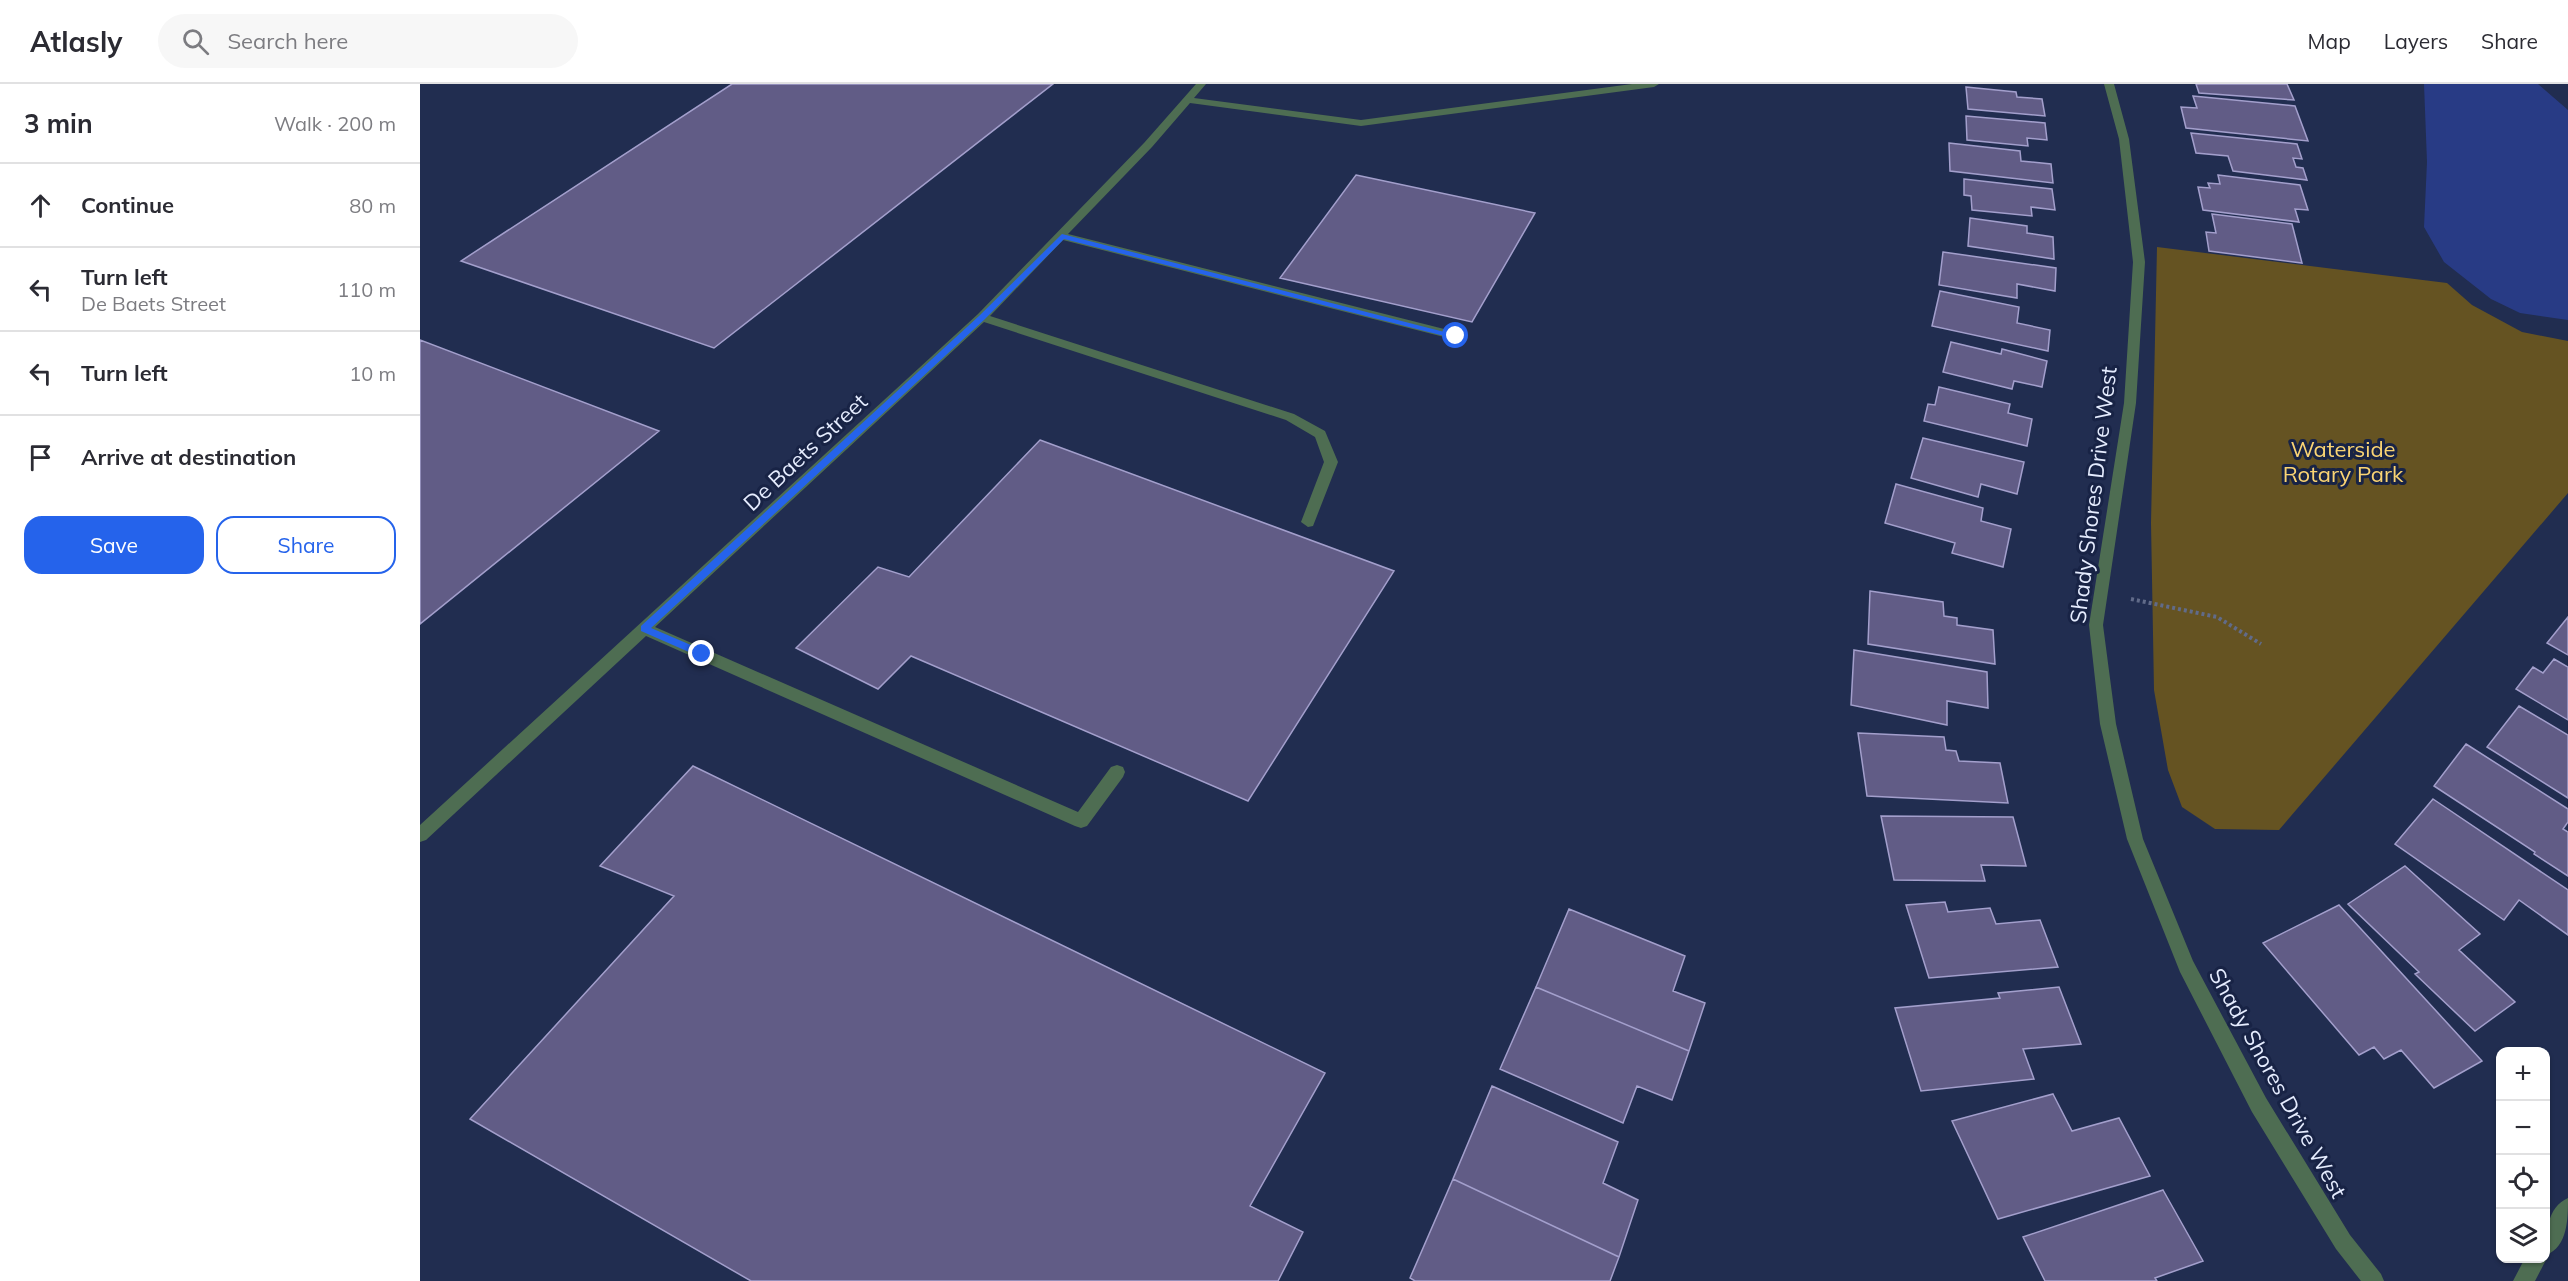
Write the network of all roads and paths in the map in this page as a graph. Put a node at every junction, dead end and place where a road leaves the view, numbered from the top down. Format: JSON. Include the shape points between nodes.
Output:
{"nodes":[{"id":1,"x":1201,"y":84,"type":"edge"},
{"id":2,"x":1654,"y":84,"type":"edge"},
{"id":3,"x":2109,"y":84,"type":"edge"},
{"id":4,"x":1189,"y":100,"type":"junction"},
{"id":5,"x":1062,"y":236,"type":"junction"},
{"id":6,"x":982,"y":317,"type":"junction"},
{"id":7,"x":1456,"y":336,"type":"dead end"},
{"id":8,"x":1308,"y":522,"type":"dead end"},
{"id":9,"x":2101,"y":592,"type":"junction"},
{"id":10,"x":644,"y":628,"type":"junction"},
{"id":11,"x":2261,"y":644,"type":"dead end"},
{"id":12,"x":1117,"y":772,"type":"dead end"},
{"id":13,"x":420,"y":835,"type":"edge"},
{"id":14,"x":2568,"y":1208,"type":"edge"},
{"id":15,"x":2550,"y":1238,"type":"edge"},
{"id":16,"x":2534,"y":1263,"type":"edge"},
{"id":17,"x":2374,"y":1281,"type":"edge"},
{"id":18,"x":2523,"y":1281,"type":"edge"}],
"edges":[{"from":1,"to":4,"type":"street","name":"De Baets Street"},
{"from":2,"to":4,"type":"street","via":[[1361,123]]},
{"from":3,"to":9,"type":"street","name":"Shady Shores Drive West","via":[[2124,139],[2139,262],[2130,403]]},
{"from":4,"to":5,"type":"street","name":"De Baets Street"},
{"from":5,"to":6,"type":"street","name":"De Baets Street"},
{"from":5,"to":7,"type":"street"},
{"from":6,"to":8,"type":"street","via":[[1290,417],[1320,434],[1331,462]]},
{"from":6,"to":10,"type":"street","name":"De Baets Street"},
{"from":9,"to":11,"type":"path","via":[[2217,617]]},
{"from":9,"to":17,"type":"street","name":"Shady Shores Drive West","via":[[2096,625],[2108,724],[2135,840],[2186,966],[2259,1105],[2343,1242]]},
{"from":10,"to":12,"type":"street","via":[[1081,820]]},
{"from":10,"to":13,"type":"street","name":"De Baets Street"},
{"from":14,"to":15,"type":"street"},
{"from":16,"to":18,"type":"street"}]}
